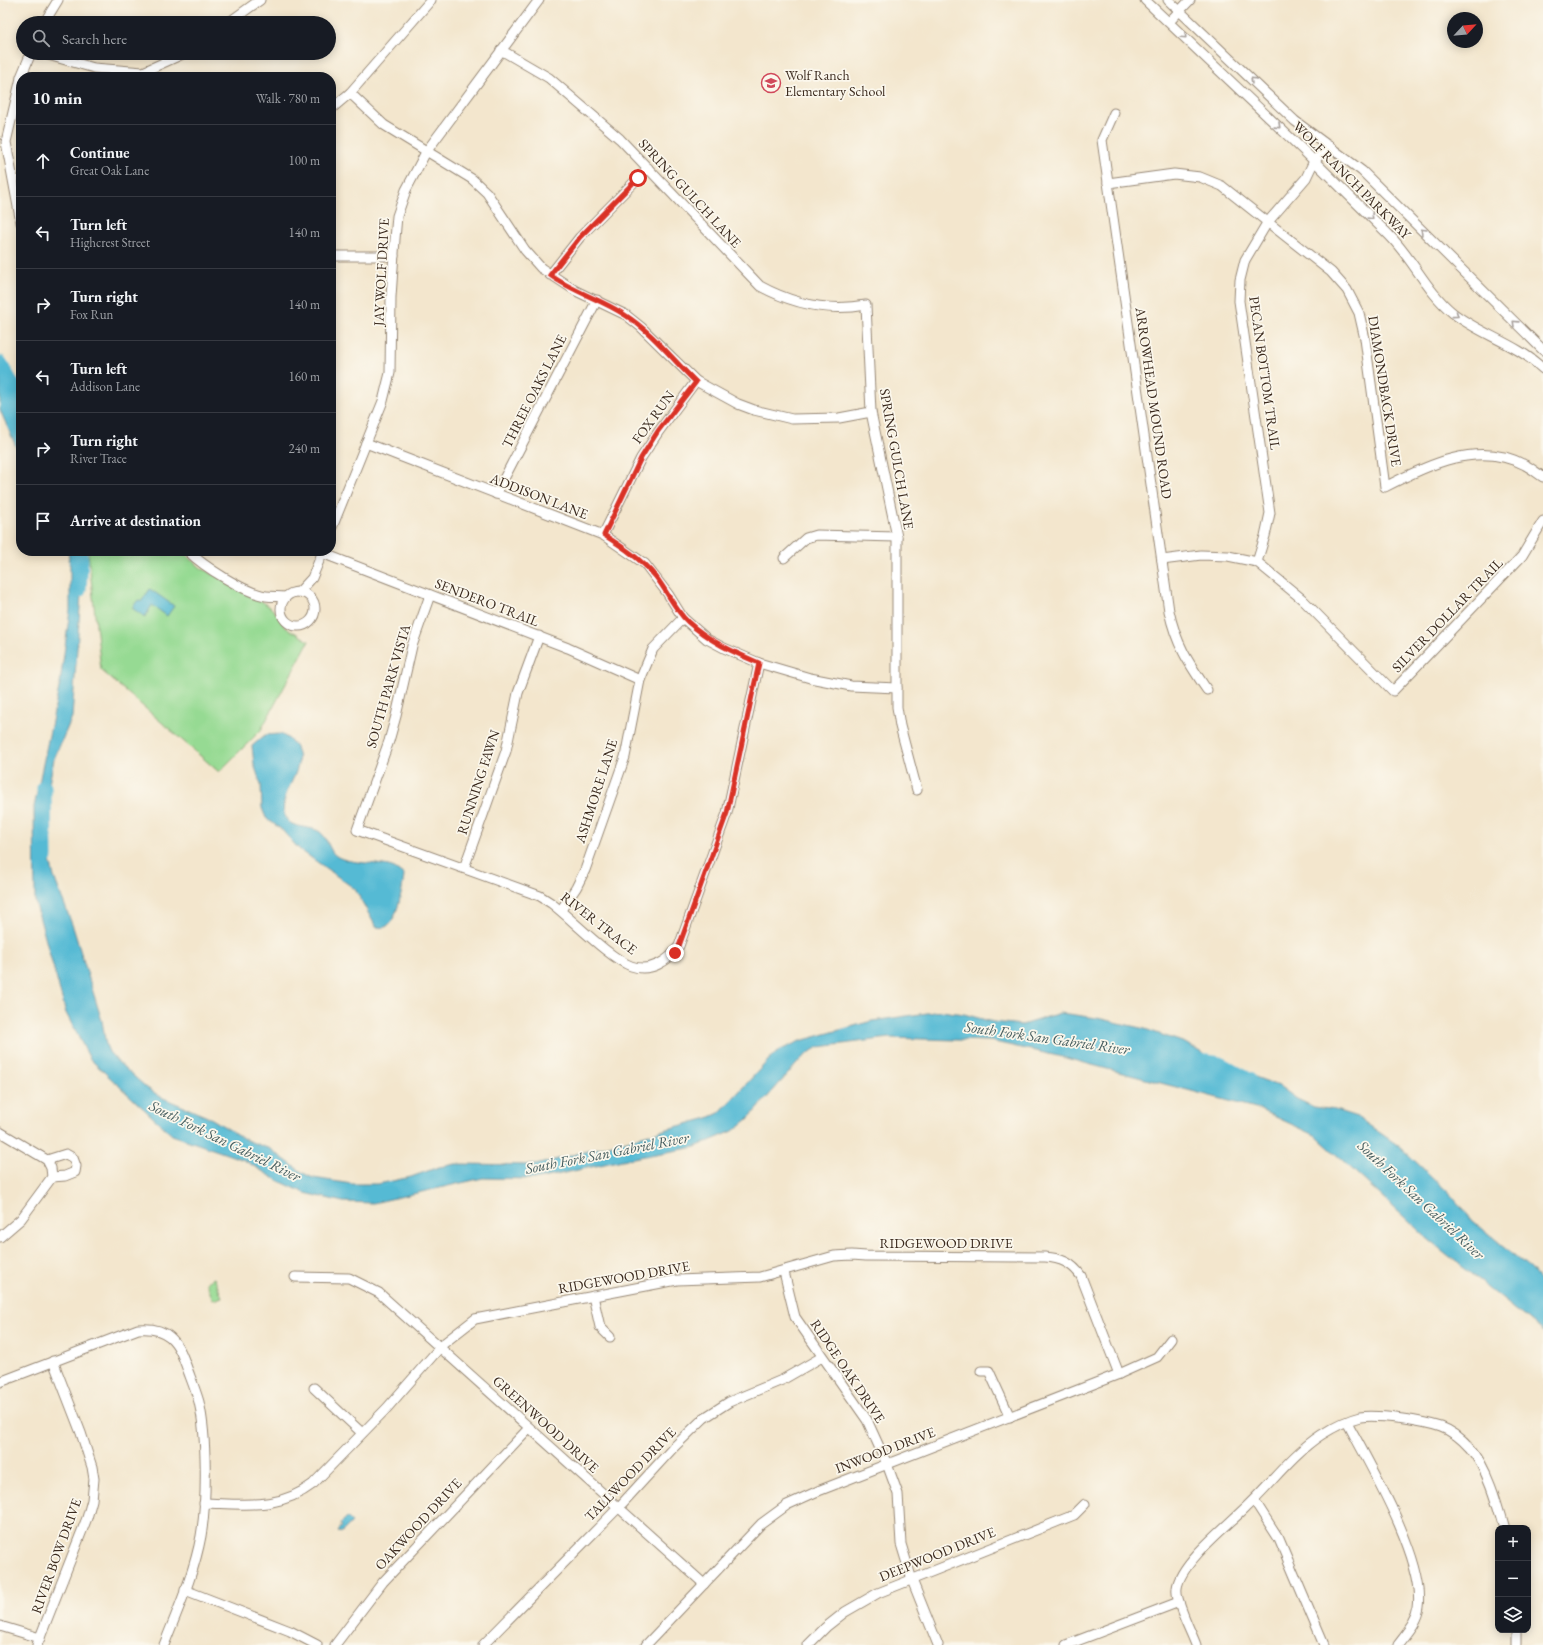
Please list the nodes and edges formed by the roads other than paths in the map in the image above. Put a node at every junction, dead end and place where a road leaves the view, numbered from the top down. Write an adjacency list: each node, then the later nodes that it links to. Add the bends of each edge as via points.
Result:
1 (58, 0): 9 (street)
2 (260, 0): 10 (street)
3 (431, 0): 19 (street)
4 (539, 0): 12 (street, JAY WOLF DRIVE)
5 (1145, 0): 11 (street, WOLF RANCH PARKWAY)
6 (1168, 0): 8 (street, WOLF RANCH PARKWAY)
7 (1190, 0): 8 (street)
8 (1180, 10): 11 (street); 23 (street, WOLF RANCH PARKWAY, one-way to 8, via 1295,121)
9 (48, 16)
10 (238, 16)
11 (1169, 22): 25 (street, WOLF RANCH PARKWAY, one-way to 25)
12 (501, 50): 24 (street, JAY WOLF DRIVE); 26 (street, SPRING GULCH LANE, via 548,78 620,139)
13 (28, 60): 16 (street)
14 (66, 60): 18 (street, via 94,68)
15 (170, 60): 17 (street)
16 (23, 72)
17 (143, 72)
18 (143, 72)
19 (350, 93): 21 (street); 24 (street, via 384,125)
20 (16, 99): 28 (street, via 6,142)
21 (336, 105)
22 (1114, 113): 27 (street, ARROWHEAD MOUND ROAD, via 1102,140)
23 (1329, 146): 25 (street, PECAN BOTTOM TRAIL); 34 (street, WOLF RANCH PARKWAY, one-way to 23, via 1362,171)
24 (426, 152): 31 (street, JAY WOLF DRIVE, via 406,190 397,216); 32 (street, via 472,179 482,188 525,250)
25 (1314, 161): 29 (street, PECAN BOTTOM TRAIL, via 1306,178); 35 (street, WOLF RANCH PARKWAY, one-way to 35, via 1394,241 1447,308 1462,319 1522,351)
26 (648, 168): 32 (street, via 580,237); 37 (street, SPRING GULCH LANE, via 760,286 779,297 804,305 850,308 866,305)
27 (1108, 183): 29 (street, DIAMONDBACK DRIVE, via 1174,174 1200,178 1222,186); 49 (street, ARROWHEAD MOUND ROAD)
28 (16, 196)
29 (1267, 223): 39 (street, DIAMONDBACK DRIVE, via 1331,272 1346,290 1359,313 1365,339 1385,487 1417,470 1462,455 1498,456 1524,464); 50 (street, PECAN BOTTOM TRAIL, via 1245,260 1240,280 1239,301 1270,513)
30 (336, 256): 31 (street)
31 (394, 256): 38 (street, JAY WOLF DRIVE, via 390,373 383,400)
32 (550, 275): 33 (street)
33 (597, 300): 36 (street, via 626,315 642,327); 40 (street, THREE OAKS LANE)
34 (1543, 350)
35 (1543, 369)
36 (696, 382): 37 (street, via 738,404 792,419 839,418); 43 (street, FOX RUN, via 658,431 641,458)
37 (871, 412): 44 (street, SPRING GULCH LANE)
38 (366, 443): 40 (street, ADDISON LANE); 41 (street, JAY WOLF DRIVE)
39 (1543, 477)
40 (496, 494): 43 (street, ADDISON LANE)
41 (336, 518)
42 (1543, 521): 50 (street, SILVER DOLLAR TRAIL, via 1522,556 1393,691 1302,598)
43 (604, 535): 58 (street, ADDISON LANE, via 645,564)
44 (897, 537): 48 (street, via 816,535 806,538); 62 (street, SPRING GULCH LANE)
45 (194, 556): 54 (street, via 214,572)
46 (320, 556): 51 (street)
47 (332, 556): 53 (street, SENDERO TRAIL)
48 (784, 558)
49 (1162, 560): 50 (street, SILVER DOLLAR TRAIL, via 1202,555 1228,556); 63 (street, ARROWHEAD MOUND ROAD, via 1174,633 1183,654)
50 (1257, 562)
51 (312, 578): 52 (street); 56 (street)
52 (299, 592): 55 (street); 56 (street)
53 (430, 595): 59 (street, SENDERO TRAIL); 65 (street, SOUTH PARK VISTA, via 412,646 389,741)
54 (266, 596): 55 (street); 57 (street)
55 (285, 597): 57 (street)
56 (311, 598): 57 (street, via 315,613 305,625 289,624)
57 (280, 611)
58 (683, 618): 60 (street, ADDISON LANE, via 707,639); 61 (street, ASHMORE LANE, via 653,650)
59 (539, 636): 61 (street, SENDERO TRAIL); 66 (street, RUNNING FAWN, via 518,693 506,751)
60 (759, 663): 62 (street, ADDISON LANE, via 810,678 851,686); 67 (street, RIVER TRACE, via 727,813 675,953 665,961 650,967 631,966 609,952)
61 (640, 680): 67 (street, ASHMORE LANE, via 625,757 585,870)
62 (897, 688): 64 (street, SPRING GULCH LANE, via 900,726)
63 (1207, 690)
64 (917, 790)
65 (357, 830): 66 (street, RIVER TRACE)
66 (464, 868): 67 (street, RIVER TRACE, via 540,896)
67 (561, 910)
68 (0, 1132): 69 (street)
69 (47, 1160): 70 (street); 70 (street, via 66,1154 73,1158 76,1166 75,1172)
70 (52, 1177): 71 (street, via 21,1219)
71 (0, 1237)
72 (784, 1272): 74 (street, RIDGEWOOD DRIVE, via 760,1277 677,1280); 78 (street, RIDGE OAK DRIVE, via 795,1317); 81 (street, RIDGEWOOD DRIVE, via 812,1261 852,1255 1046,1256 1062,1259 1076,1268 1082,1276)
73 (294, 1277): 77 (street, GREENWOOD DRIVE, via 349,1278 362,1284 379,1293)
74 (593, 1296): 75 (street, via 600,1327); 77 (street, RIDGEWOOD DRIVE, via 475,1319)
75 (610, 1337)
76 (1171, 1339): 81 (street, INWOOD DRIVE, via 1157,1356)
77 (440, 1348): 86 (street, GREENWOOD DRIVE); 87 (street, RIDGEWOOD DRIVE)
78 (822, 1357): 88 (street, RIDGE OAK DRIVE, via 867,1420); 92 (street, TALLWOOD DRIVE, via 782,1380 715,1409 677,1443)
79 (53, 1362): 82 (street); 90 (street, via 138,1329 152,1328 176,1342 199,1401 205,1448); 100 (street, RIVER BOW DRIVE, via 81,1433 94,1479 92,1500 86,1518)
80 (981, 1372): 84 (street, via 989,1371)
81 (1119, 1374): 84 (street, INWOOD DRIVE)
82 (0, 1382)
83 (314, 1388): 87 (street)
84 (1010, 1417): 88 (street, INWOOD DRIVE)
85 (1348, 1422): 89 (street, via 1308,1444); 93 (street, via 1372,1417 1426,1424 1441,1427 1462,1439 1479,1459); 111 (street, via 1388,1498 1410,1554 1418,1585 1419,1610)
86 (529, 1428): 92 (street, GREENWOOD DRIVE); 103 (street, OAKWOOD DRIVE, via 383,1582)
87 (362, 1433): 90 (street, RIDGEWOOD DRIVE, via 301,1494 266,1504)
88 (888, 1464): 94 (street, RIDGE OAK DRIVE, via 898,1494 901,1544); 95 (street, INWOOD DRIVE, via 818,1491 776,1512 761,1524)
89 (1254, 1500): 97 (street, via 1197,1554 1177,1589); 110 (street, via 1286,1553)
90 (204, 1503): 96 (street, via 201,1535)
91 (1085, 1504): 94 (street, DEEPWOOD DRIVE, via 1074,1515)
92 (618, 1508): 95 (street, GREENWOOD DRIVE); 104 (street, TALLWOOD DRIVE)
93 (1503, 1525)
94 (912, 1580): 106 (street, DEEPWOOD DRIVE, via 861,1602 826,1627); 107 (street, RIDGE OAK DRIVE)
95 (704, 1584): 105 (street, INWOOD DRIVE)
96 (185, 1590): 101 (street); 102 (street, via 290,1630)
97 (1179, 1602): 108 (street); 109 (street)
98 (0, 1626): 100 (street)
99 (1516, 1633): 112 (street)
100 (39, 1641)
101 (164, 1645)
102 (316, 1645)
103 (335, 1645)
104 (483, 1645)
105 (646, 1645)
106 (808, 1645)
107 (938, 1645)
108 (1067, 1645)
109 (1196, 1645)
110 (1324, 1645)
111 (1398, 1645)
112 (1516, 1645)

